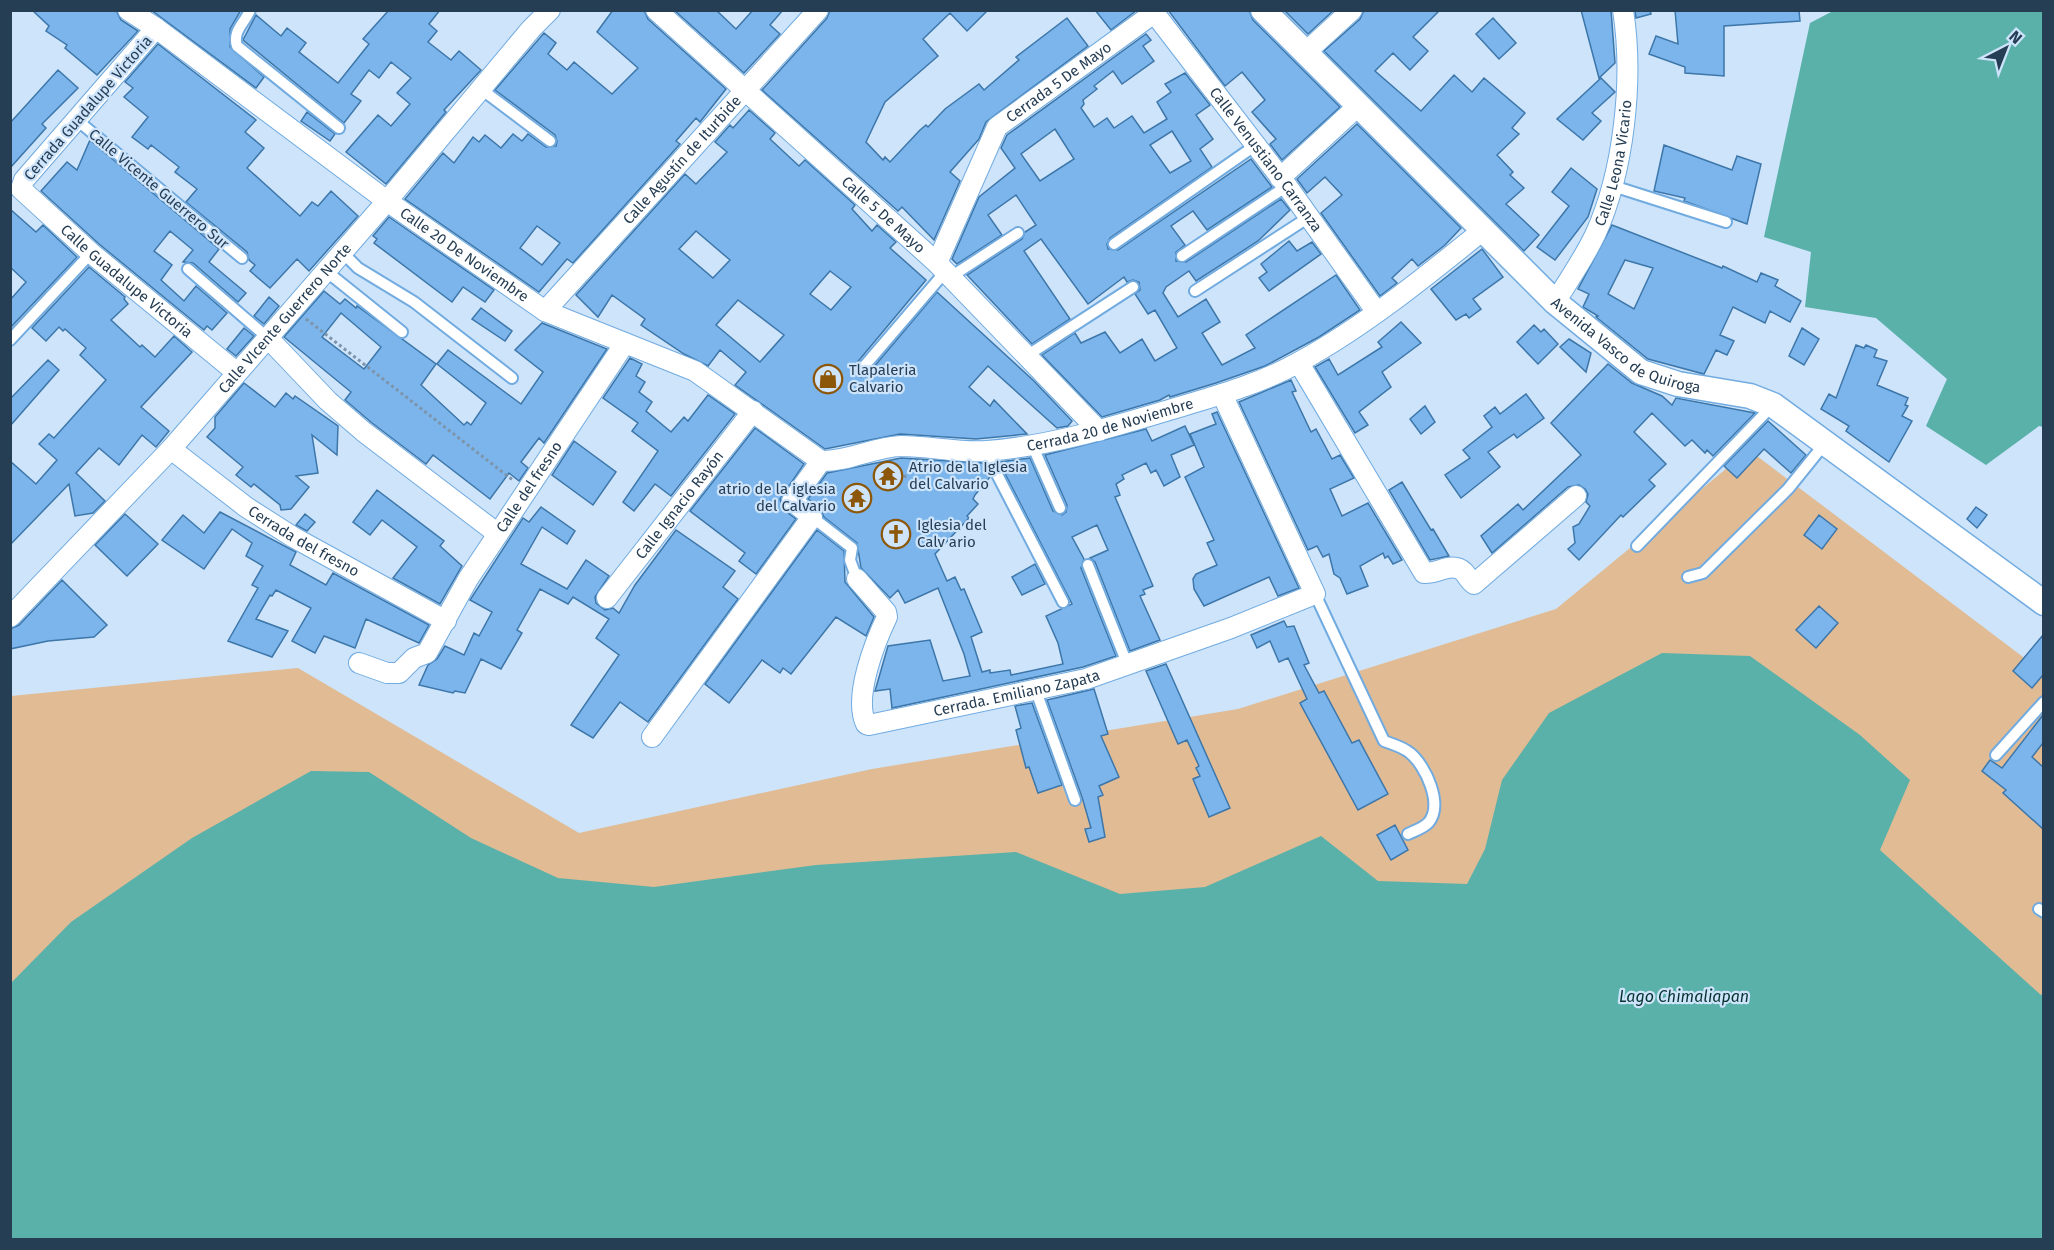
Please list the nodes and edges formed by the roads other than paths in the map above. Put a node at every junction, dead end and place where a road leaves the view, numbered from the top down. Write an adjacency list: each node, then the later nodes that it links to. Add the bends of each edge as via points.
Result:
1 (128, 10): 10 (street, Calle 20 De Noviembre)
2 (250, 10): 16 (lane, via 238,30 237,46)
3 (550, 10): 12 (street, Calle VIcente Guerrero Norte)
4 (656, 10): 13 (street, Calle 5 De Mayo)
5 (818, 10): 13 (street, Calle Agustín de Iturbide)
6 (1263, 10): 11 (street, Avenida Vasco de Quiroga)
7 (1352, 10): 11 (street)
8 (1623, 10): 20 (street, Calle Leona Vicario, via 1628,46 1625,109)
9 (1153, 12): 18 (street, Calle Venustiano Carranza); 34 (street, Cerrada 5 De Mayo, via 997,127)
10 (156, 28): 15 (street, Cerrada Guadalupe Victoria); 22 (street, Calle 20 De Noviembre)
11 (1305, 52): 14 (street, Avenida Vasco de Quiroga)
12 (481, 89): 17 (lane); 22 (street, Calle VIcente Guerrero Norte)
13 (746, 89): 34 (street, Calle 5 De Mayo); 38 (street, Calle Agustín de Iturbide)
14 (1358, 106): 19 (street); 25 (street, Avenida Vasco de Quiroga)
15 (77, 120): 21 (street, Cerrada Guadalupe Victoria, via 24,180); 31 (lane, Calle Vicente Guerrero Sur)
16 (339, 128)
17 (550, 141)
18 (1256, 146): 19 (street, Calle Venustiano Carranza); 27 (lane)
19 (1283, 182): 23 (street, Calle Venustiano Carranza); 30 (lane)
20 (1613, 186): 24 (lane); 37 (street, Calle Leona Vicario, via 1595,236)
21 (19, 192): 29 (street, Calle Guadalupe Victoria)
22 (387, 201): 28 (street, Calle VIcente Guerrero Norte); 38 (street, Calle 20 De Noviembre)
23 (1309, 218): 36 (lane); 39 (street, Calle Venustiano Carranza)
24 (1726, 222)
25 (1482, 231): 37 (street, Avenida Vasco de Quiroga); 39 (street, Cerrada 20 de Noviembre)
26 (1018, 233): 34 (lane)
27 (1114, 244)
28 (342, 252): 33 (street, Calle VIcente Guerrero Norte); 48 (lane, via 358,268 414,302)
29 (91, 253): 42 (lane); 47 (street, Calle Guadalupe Victoria)
30 (1182, 256)
31 (242, 258)
32 (188, 269): 41 (lane)
33 (326, 271): 40 (lane); 41 (street, Calle VIcente Guerrero Norte)
34 (944, 271): 44 (street, Calle 5 De Mayo); 46 (lane)
35 (1133, 287): 44 (lane)
36 (1196, 291)
37 (1555, 302): 50 (street, Avenida Vasco de Quiroga, via 1641,372 1678,384 1750,396)
38 (545, 311): 43 (street, Calle 20 De Noviembre)
39 (1376, 311): 45 (street, Cerrada 20 de Noviembre)
40 (402, 332)
41 (268, 338): 47 (street, Calle VIcente Guerrero Norte); 61 (street, via 328,401 364,432)
42 (10, 340)
43 (625, 344): 51 (street, Calle 20 De Noviembre, via 695,371); 61 (street, Calle del fresno)
44 (1028, 355): 52 (street, Calle 5 De Mayo)
45 (1299, 363): 49 (street, Cerrada 20 de Noviembre); 58 (street, via 1424,573 1457,568 1474,584)
46 (861, 370)
47 (236, 372): 55 (street, Calle VIcente Guerrero Norte)
48 (512, 378)
49 (1222, 394): 52 (street, Cerrada 20 de Noviembre); 66 (street)
50 (1773, 405): 53 (street, Avenida Vasco de Quiroga); 62 (lane)
51 (753, 411): 57 (street, Calle 20 De Noviembre); 67 (street, Calle Ignacio Rayón)
52 (1099, 431): 54 (street, Cerrada 20 de Noviembre)
53 (1826, 442): 64 (lane, via 1788,489 1703,573); 69 (street, Avenida Vasco de Quiroga)
54 (1034, 447): 56 (street, Cerrada 20 de Noviembre); 59 (lane)
55 (171, 449): 70 (street, Calle VIcente Guerrero Norte); 71 (street, Cerrada del fresno, via 246,507)
56 (985, 452): 57 (street, Cerrada 20 de Noviembre, via 900,446 874,449 833,462); 68 (lane)
57 (821, 461): 60 (street, via 792,501)
58 (1576, 496)
59 (1060, 508)
60 (812, 518): 65 (lane, via 852,548 850,560); 76 (street)
61 (498, 534): 71 (street, Calle del fresno)
62 (1637, 546)
63 (1088, 565): 73 (lane)
64 (1688, 577)
65 (857, 579): 74 (street, Cerrada. Emiliano Zapata, via 887,617 868,665 862,708 866,724)
66 (1315, 594): 73 (street, Cerrada. Emiliano Zapata); 79 (lane, via 1384,741 1410,752 1432,790 1433,814 1428,824)
67 (607, 598)
68 (1063, 602)
69 (2043, 603)
70 (12, 612)
71 (442, 628): 72 (street, Calle del fresno, via 427,653 414,658 399,673)
72 (359, 663)
73 (1128, 666): 74 (street, Cerrada. Emiliano Zapata)
74 (1036, 691): 78 (lane)
75 (2043, 702): 77 (lane)
76 (652, 737)
77 (1996, 754)
78 (1075, 800)
79 (1408, 834)

